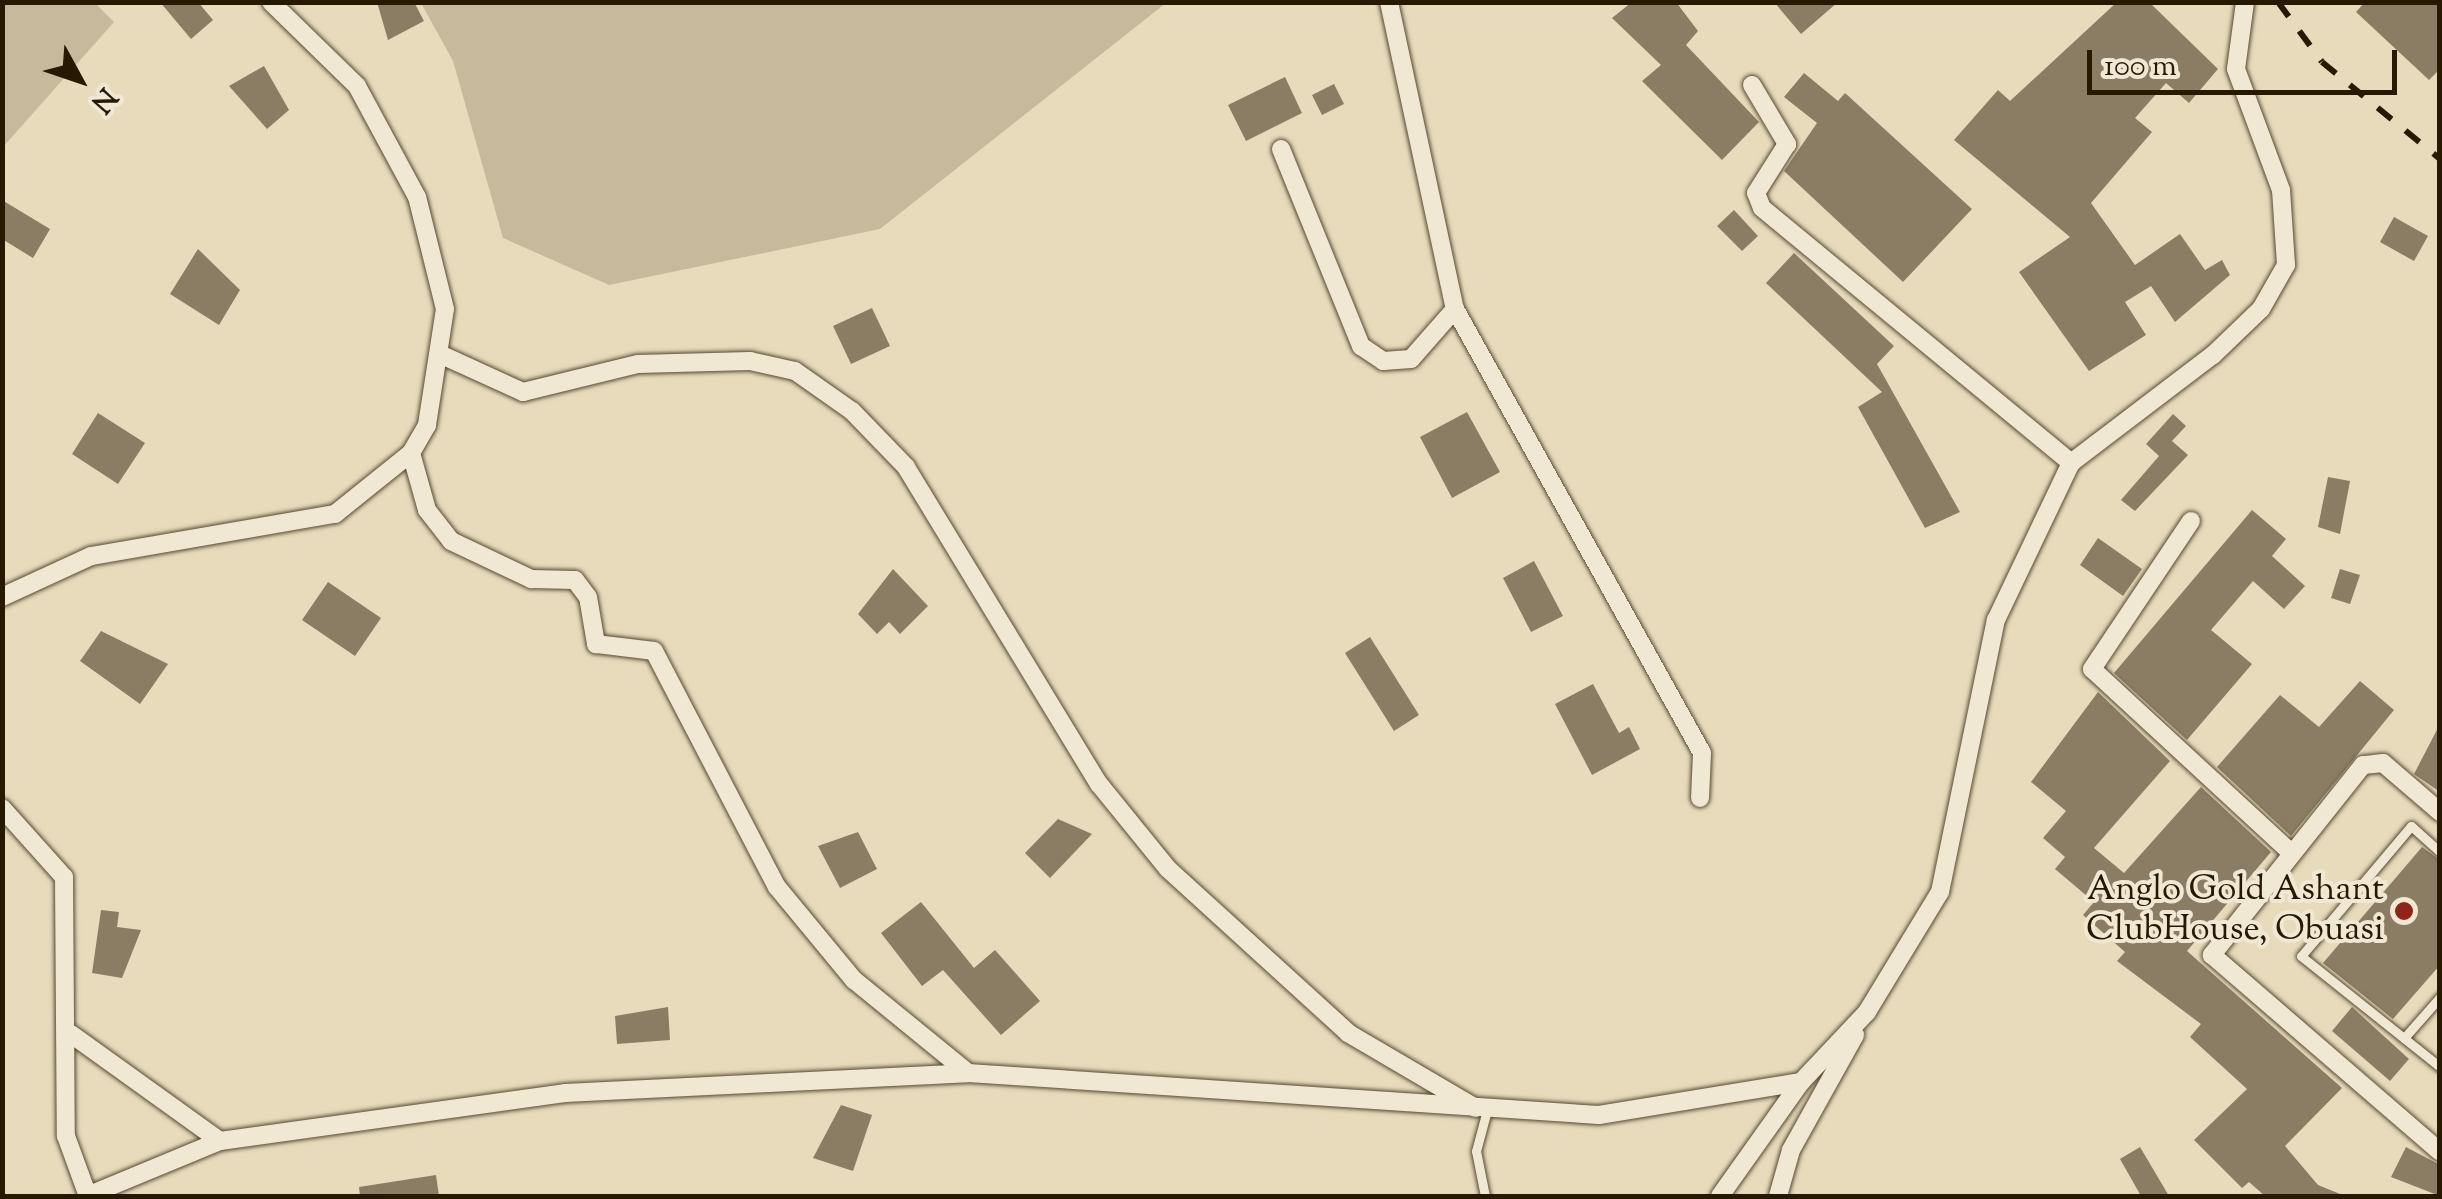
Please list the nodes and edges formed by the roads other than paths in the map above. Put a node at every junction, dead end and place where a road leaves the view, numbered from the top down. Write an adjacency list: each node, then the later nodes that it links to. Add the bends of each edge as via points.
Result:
1 (271, 2): 7 (street, via 357,86 417,197 445,309)
2 (1389, 2): 6 (street)
3 (2240, 5): 9 (street, via 2236,69 2281,190 2286,265 2261,309 2213,355)
4 (1752, 85): 9 (street, via 1787,144 1756,193 1762,208)
5 (1282, 149): 6 (street, via 1361,346 1383,361 1411,359)
6 (1455, 309): 12 (street, via 1702,752)
7 (444, 356): 8 (street); 24 (street, via 523,392 638,364 750,361 795,371 852,412 906,467 1099,784 1168,868 1348,1033)
8 (411, 453): 11 (street, via 335,514 91,556); 22 (street, via 428,510 451,541 531,579 576,580 596,644 654,651 777,887 854,980)
9 (2071, 464): 18 (street, via 1996,620 1940,892)
10 (2190, 521): 15 (street, via 2092,669)
11 (2, 596)
12 (1700, 798)
13 (2, 808): 19 (street, via 64,876)
14 (2440, 812): 15 (street, via 2372,760)
15 (2289, 851): 26 (street, via 2212,955)
16 (2440, 852): 20 (lane, via 2411,826 2301,956)
17 (2440, 997): 20 (lane)
18 (1867, 1012): 23 (street); 30 (street, via 1791,1150)
19 (71, 1034): 25 (street); 27 (street, via 66,1136)
20 (2404, 1038): 21 (lane)
21 (2440, 1068)
22 (968, 1073): 24 (street); 25 (street, via 565,1093)
23 (1801, 1082): 24 (street, via 1598,1115); 29 (street)
24 (1486, 1113): 28 (lane, via 1476,1151)
25 (220, 1141): 27 (street)
26 (2440, 1152)
27 (88, 1196)
28 (1485, 1196)
29 (1720, 1196)
30 (1778, 1196)

